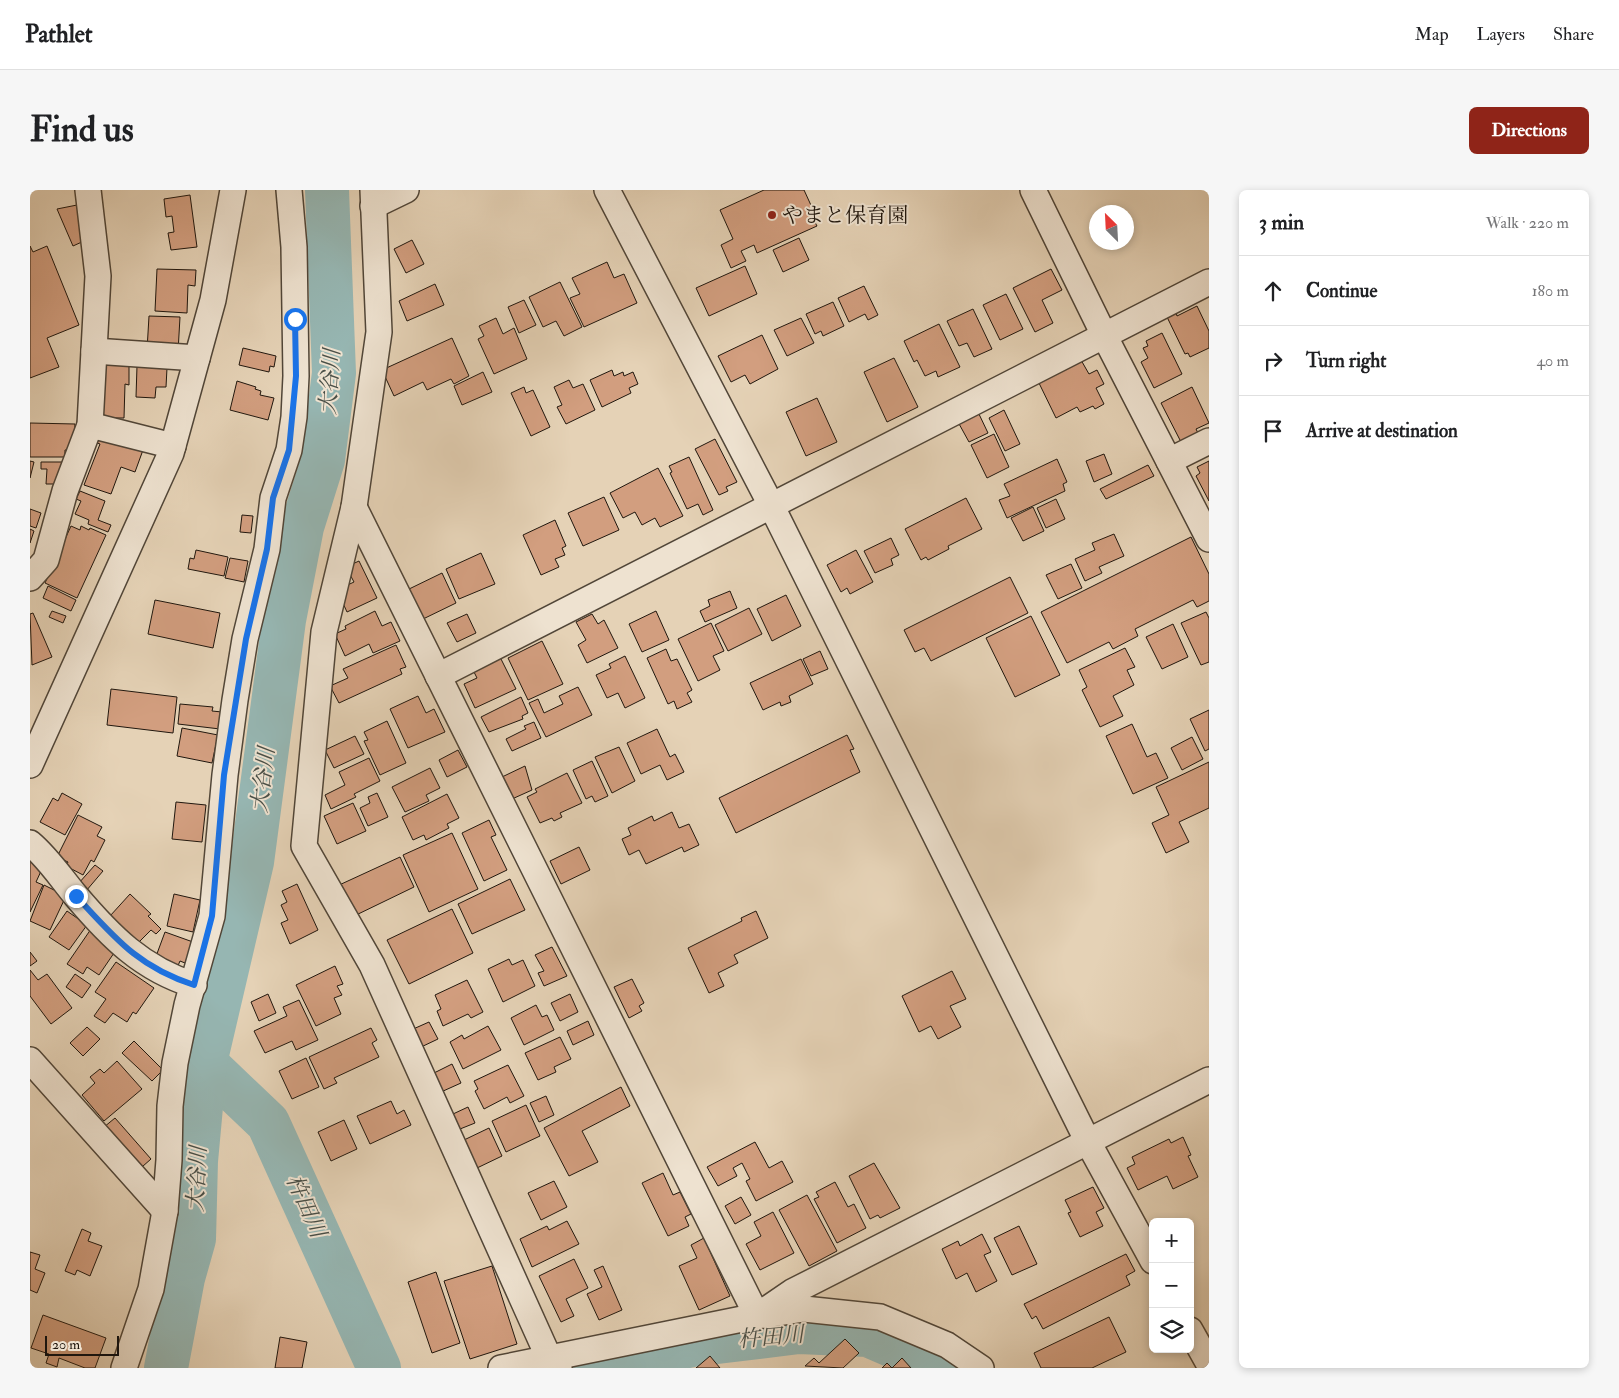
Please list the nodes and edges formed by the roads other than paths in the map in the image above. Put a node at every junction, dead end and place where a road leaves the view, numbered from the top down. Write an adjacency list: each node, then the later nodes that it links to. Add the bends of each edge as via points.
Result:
1 (88, 190): 10 (street, via 98,276)
2 (233, 190): 11 (street, via 213,300)
3 (289, 190): 23 (street, via 294,265 294,417 289,450 273,498 267,549 241,665 224,775 212,916)
4 (406, 190): 7 (street)
5 (607, 190): 16 (street)
6 (1033, 190): 9 (street)
7 (373, 198): 17 (street, via 379,332)
8 (1209, 282): 9 (street)
9 (1104, 335): 15 (street); 16 (street)
10 (94, 352): 11 (street); 12 (street)
11 (197, 358): 14 (street)
12 (90, 425): 14 (street); 19 (street, via 65,491 46,560)
13 (1209, 441): 15 (street)
14 (173, 446): 21 (street)
15 (1169, 461): 18 (street)
16 (771, 505): 20 (street); 26 (street)
17 (354, 507): 20 (street); 31 (street, via 324,632 304,846 372,965)
18 (1209, 539)
19 (30, 578)
20 (438, 676): 29 (street)
21 (30, 766)
22 (30, 844): 23 (street, via 110,933 140,961 170,978)
23 (194, 985): 27 (street, via 174,1072)
24 (30, 1060): 27 (street)
25 (1209, 1080): 26 (street)
26 (1088, 1142): 28 (street); 29 (street, via 792,1292)
27 (165, 1211): 33 (street, via 151,1289)
28 (1149, 1254)
29 (757, 1316): 31 (street); 35 (street, via 804,1310 880,1317 947,1345)
30 (1194, 1337): 32 (street)
31 (554, 1363): 34 (street)
32 (1209, 1364)
33 (124, 1368)
34 (500, 1368)
35 (981, 1368)

